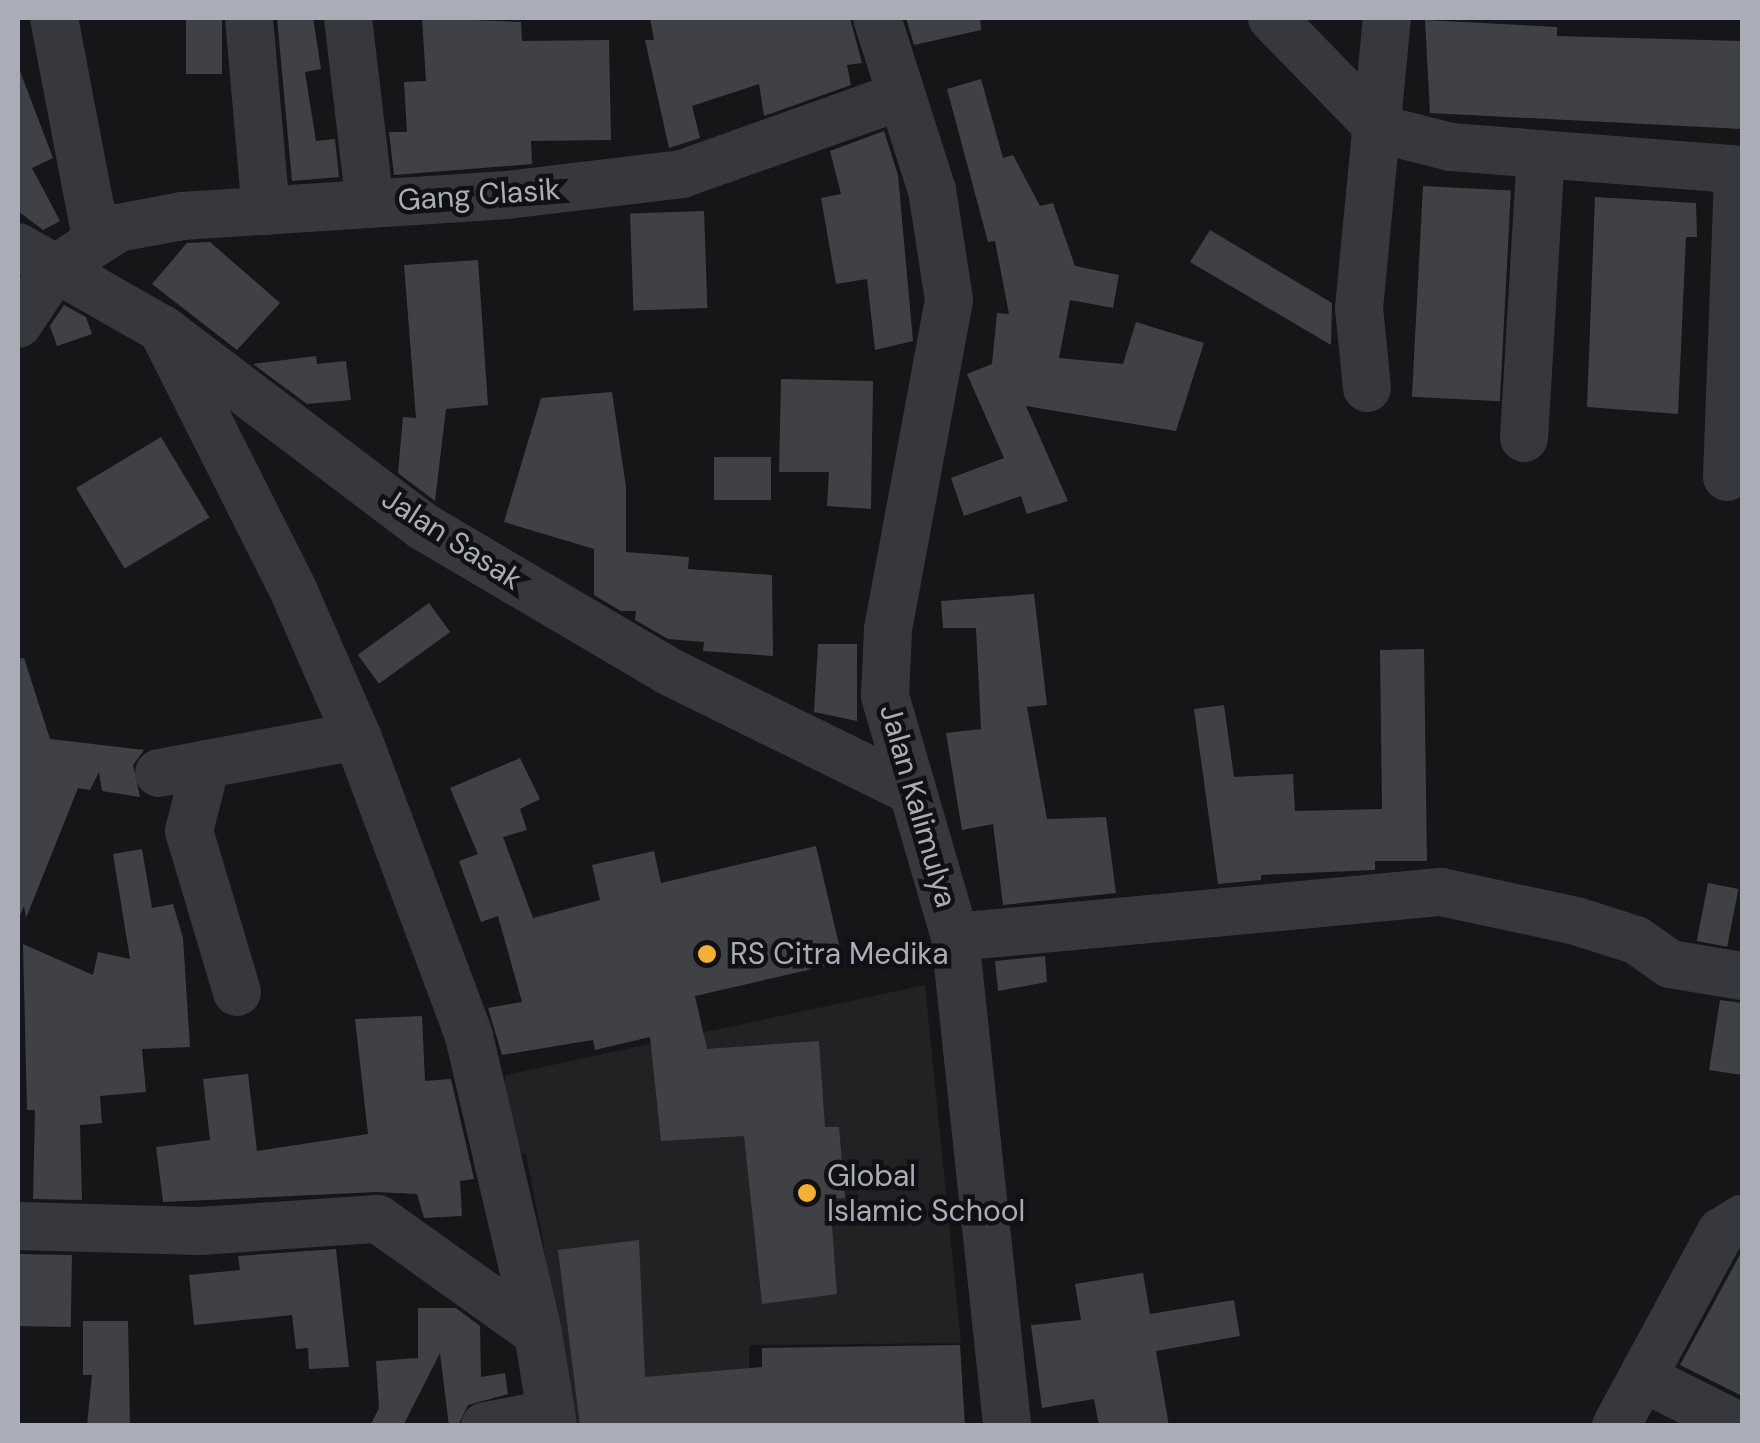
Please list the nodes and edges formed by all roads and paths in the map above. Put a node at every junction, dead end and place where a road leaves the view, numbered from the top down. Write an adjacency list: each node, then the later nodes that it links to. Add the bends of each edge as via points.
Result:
1 (54, 18): 13 (street)
2 (249, 18): 12 (street)
3 (348, 18): 11 (street)
4 (877, 18): 7 (street, Jalan Kalimulya)
5 (1272, 18): 8 (street)
6 (1387, 18): 8 (street)
7 (902, 96): 11 (street, Gang Clasik, via 682,174); 23 (street, Jalan Kalimulya, via 932,190 949,300 888,630 886,696)
8 (1380, 129): 9 (street, via 1451,147); 17 (street, via 1360,308)
9 (1541, 156): 10 (street); 18 (street)
10 (1740, 170): 19 (street)
11 (370, 204): 12 (street, Gang Clasik)
12 (266, 211): 13 (street, Gang Clasik, via 182,216)
13 (96, 238): 14 (street, Gang Clasik)
14 (36, 258): 15 (street); 16 (street, Jalan Sasak)
15 (18, 324)
16 (162, 329): 20 (street, via 294,592); 23 (street, Jalan Sasak, via 424,527 668,671)
17 (1367, 388)
18 (1524, 438)
19 (1727, 478)
20 (357, 736): 21 (street); 29 (street, via 469,1036)
21 (206, 764): 22 (street); 26 (street, via 189,831)
22 (159, 774)
23 (910, 790): 24 (street, Jalan Kalimulya)
24 (954, 937): 25 (street, via 1441,892 1576,921 1636,940 1670,964); 33 (street, Jalan Kalimulya)
25 (1742, 976)
26 (237, 992)
27 (1742, 1219): 30 (street, via 1721,1232)
28 (18, 1226): 29 (street, via 200,1231 378,1218)
29 (538, 1334): 31 (street)
30 (1643, 1378): 34 (street); 35 (street)
31 (552, 1420): 32 (street)
32 (484, 1426)
33 (1006, 1426)
34 (1616, 1426)
35 (1739, 1426)

